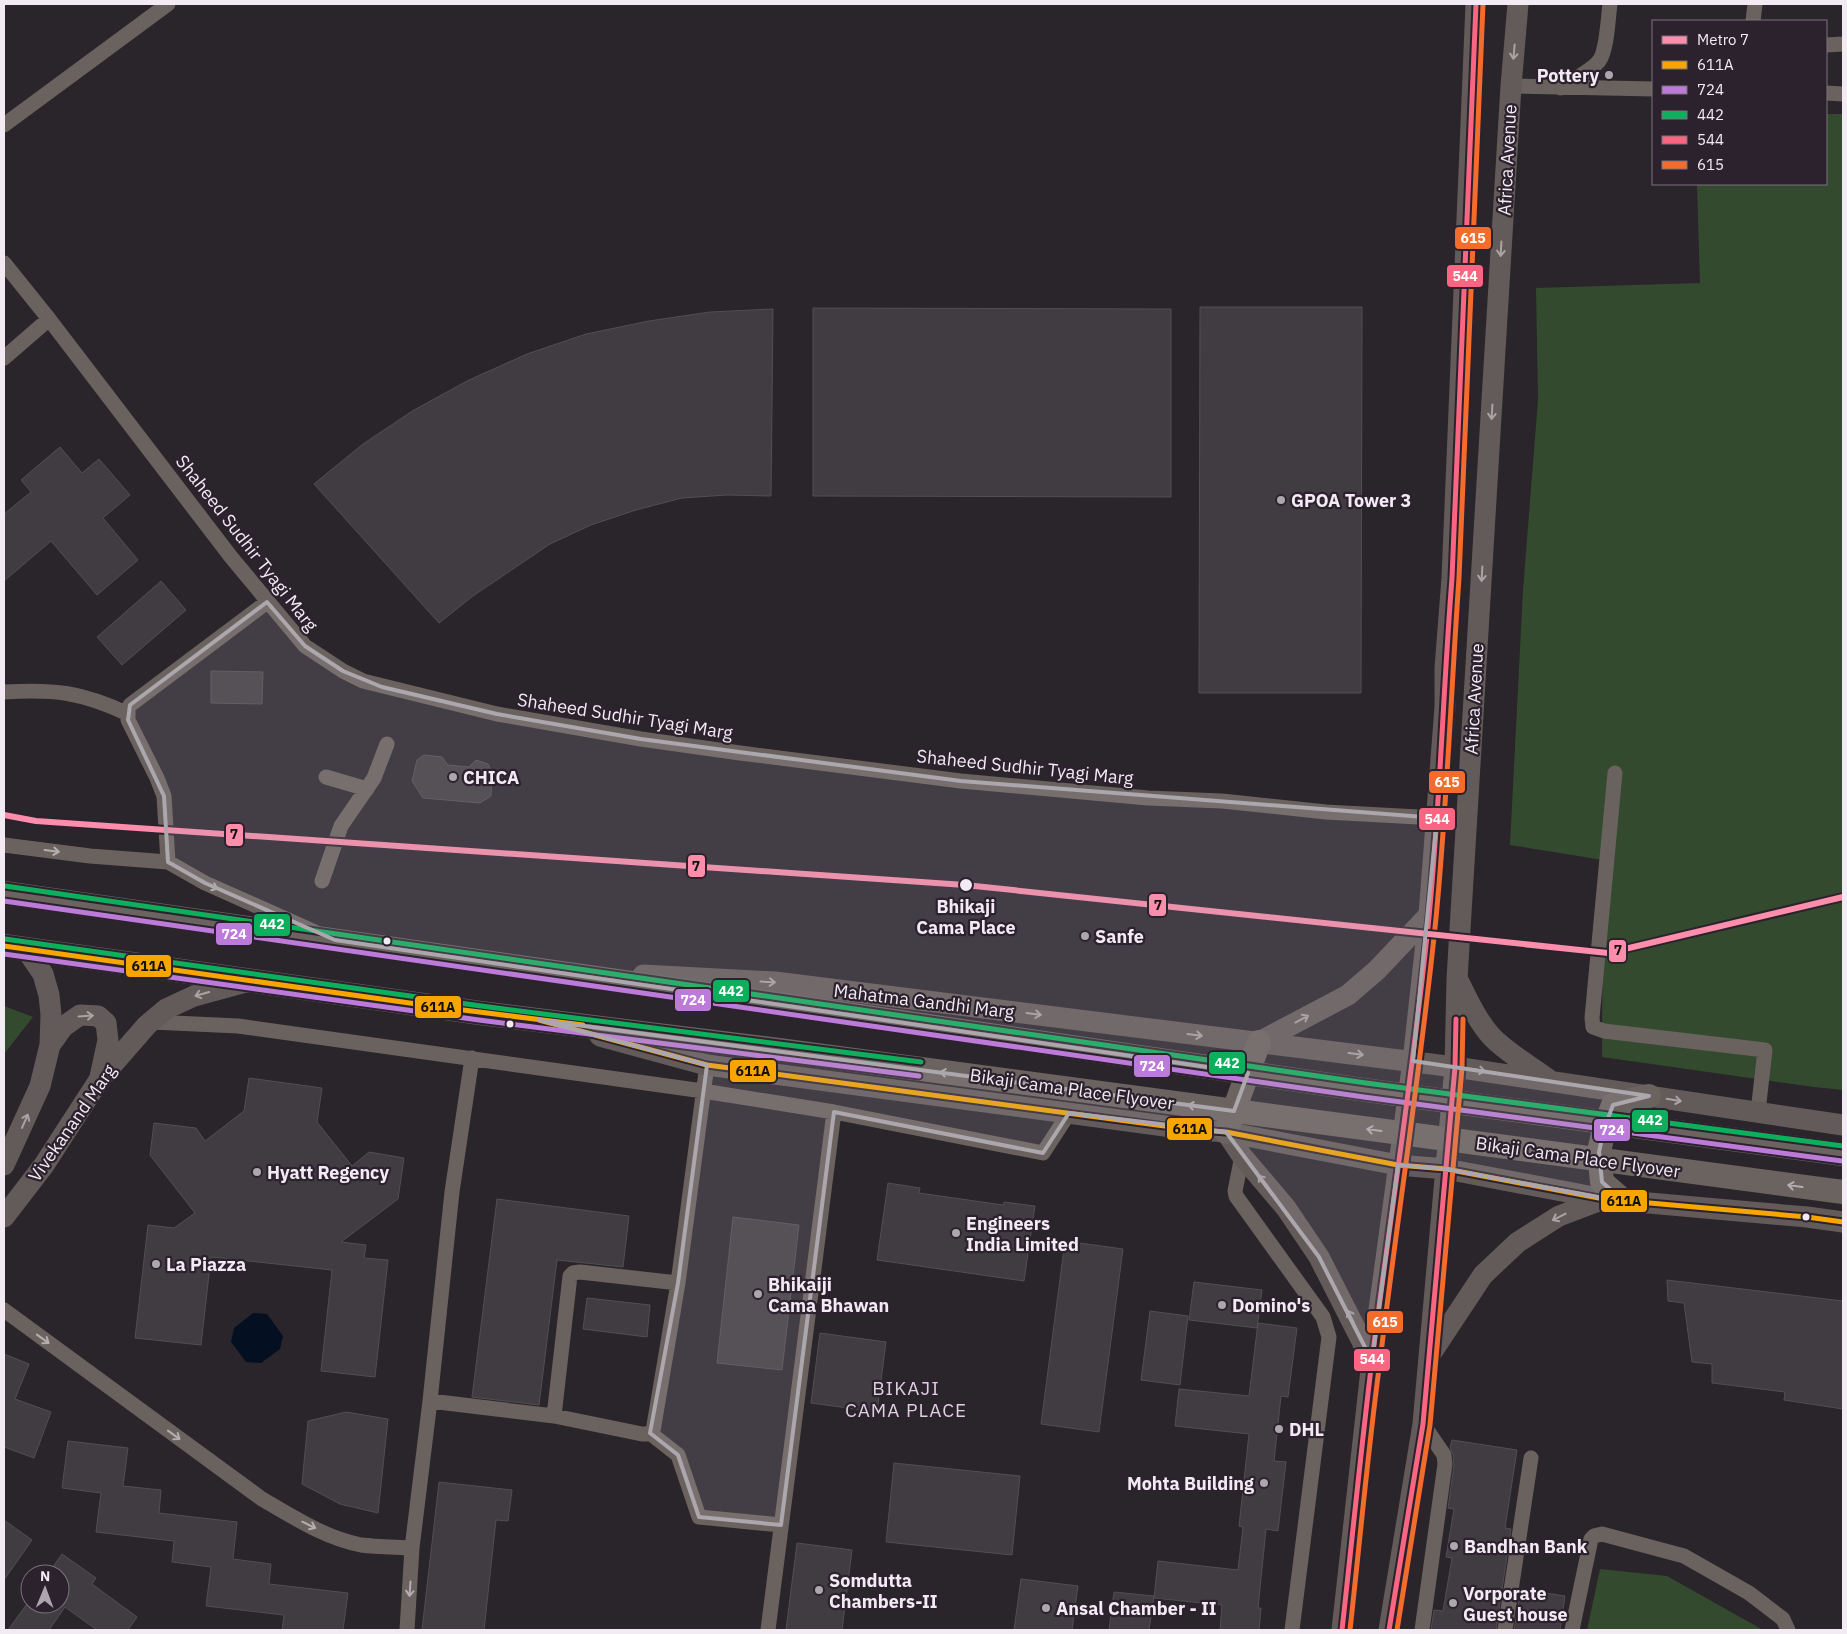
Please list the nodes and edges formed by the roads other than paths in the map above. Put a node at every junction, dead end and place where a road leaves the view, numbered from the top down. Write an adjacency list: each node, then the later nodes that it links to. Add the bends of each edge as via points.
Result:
1 (168, 4): 14 (street)
2 (1476, 4): 25 (main road, Africa Avenue, via 1452,578)
3 (1518, 4): 9 (main road, Africa Avenue, one-way to 9)
4 (1610, 4): 10 (street, via 1600,60)
5 (1755, 4): 6 (street)
6 (1753, 20)
7 (1843, 44): 8 (street)
8 (1827, 45)
9 (1511, 86): 10 (street); 34 (main road, Africa Avenue, one-way to 34)
10 (1560, 88): 11 (street)
11 (1652, 89)
12 (1827, 93): 13 (street)
13 (1843, 94)
14 (4, 125)
15 (4, 263): 16 (street, Shaheed Sudhir Tyagi Marg)
16 (50, 318): 17 (street); 18 (street, Shaheed Sudhir Tyagi Marg)
17 (4, 358)
18 (267, 602): 20 (street, via 130,705); 25 (street, Shaheed Sudhir Tyagi Marg, via 305,646 343,671 382,687 497,714 650,741 961,781 1326,812)
19 (4, 692): 20 (street, via 70,693 103,702)
20 (128, 714): 27 (street, via 164,796)
21 (387, 744): 24 (street)
22 (1615, 773): 49 (street, via 1593,1026 1604,1031 1765,1050)
23 (326, 777): 24 (street)
24 (367, 789): 28 (street, via 341,826)
25 (1438, 818): 30 (main road, Africa Avenue)
26 (4, 845): 27 (street, one-way to 27)
27 (168, 862): 31 (street, one-way to 31, via 204,883)
28 (322, 880)
29 (4, 893): 31 (main road, Mahatma Gandhi Marg)
30 (1429, 915): 38 (main road, one-way to 30, via 1348,994 1377,970); 41 (main road, Africa Avenue)
31 (335, 940): 33 (main road, Mahatma Gandhi Marg)
32 (15, 947): 35 (main road); 39 (main road, via 42,974 49,995)
33 (545, 970): 38 (main road, Mahatma Gandhi Marg, one-way to 38, via 775,982); 53 (main road, via 1365,1090)
34 (1457, 979): 43 (main road, Africa Avenue); 45 (main road, via 1478,1019 1492,1036)
35 (249, 981): 36 (main road); 37 (main road, Vivekanand Marg, one-way to 37, via 194,996 166,1010)
36 (539, 1020): 42 (main road); 58 (main road, Bikaji Cama Place Flyover, one-way to 36)
37 (152, 1022): 40 (street, via 238,1026); 44 (main road, Vivekanand Marg)
38 (1259, 1042): 41 (main road, Mahatma Gandhi Marg, one-way to 41); 52 (main road)
39 (50, 1045): 44 (main road, one-way to 44, via 63,1027 80,1015 98,1016 106,1023 108,1040); 55 (main road, one-way to 39, via 40,1086)
40 (472, 1058): 46 (street); 66 (street, via 452,1192)
41 (1413, 1061): 43 (main road, Mahatma Gandhi Marg); 56 (main road, Africa Avenue)
42 (707, 1065): 46 (street); 50 (main road)
43 (1456, 1067): 45 (main road, Mahatma Gandhi Marg, one-way to 45); 57 (main road, Africa Avenue)
44 (99, 1080): 60 (main road, Vivekanand Marg, via 44,1165)
45 (1551, 1081): 47 (main road, Mahatma Gandhi Marg)
46 (703, 1091): 48 (street); 62 (street)
47 (1649, 1096): 49 (main road, Mahatma Gandhi Marg, one-way to 49); 59 (main road, via 1612,1105 1599,1152 1602,1182)
48 (834, 1112): 50 (street, via 1043,1153); 71 (street)
49 (1758, 1112): 51 (main road, Mahatma Gandhi Marg)
50 (1069, 1113): 52 (main road)
51 (1843, 1124)
52 (1226, 1132): 54 (main road); 56 (main road)
53 (1843, 1154)
54 (1242, 1156): 65 (main road, one-way to 54, via 1319,1256 1286,1208); 75 (street, via 1236,1196 1323,1317 1329,1337)
55 (4, 1164)
56 (1398, 1165): 57 (main road); 65 (main road)
57 (1446, 1169): 59 (main road); 64 (main road, Africa Avenue)
58 (1843, 1192)
59 (1614, 1200): 61 (main road); 64 (main road, one-way to 64, via 1559,1216 1518,1242 1484,1275)
60 (4, 1217)
61 (1843, 1222)
62 (678, 1283): 67 (street, via 580,1272 570,1276); 69 (street, via 654,1428)
63 (4, 1310): 72 (street, one-way to 72, via 262,1499 328,1535 361,1544)
64 (1430, 1356): 68 (main road, Africa Avenue)
65 (1372, 1360): 76 (main road)
66 (430, 1401): 67 (street); 72 (street)
67 (554, 1416): 69 (street)
68 (1423, 1424): 77 (main road, Africa Avenue); 78 (street, via 1444,1455 1445,1464)
69 (650, 1433): 71 (street, via 678,1455 699,1517)
70 (1531, 1458): 79 (street)
71 (781, 1525): 74 (street)
72 (412, 1548): 73 (street, one-way to 73)
73 (407, 1630)
74 (768, 1630)
75 (1292, 1630)
76 (1342, 1630)
77 (1389, 1630)
78 (1422, 1630)
79 (1506, 1630)
80 (1572, 1630): 81 (street, via 1591,1540 1602,1534 1684,1556 1749,1592 1783,1619)
81 (1788, 1630)

